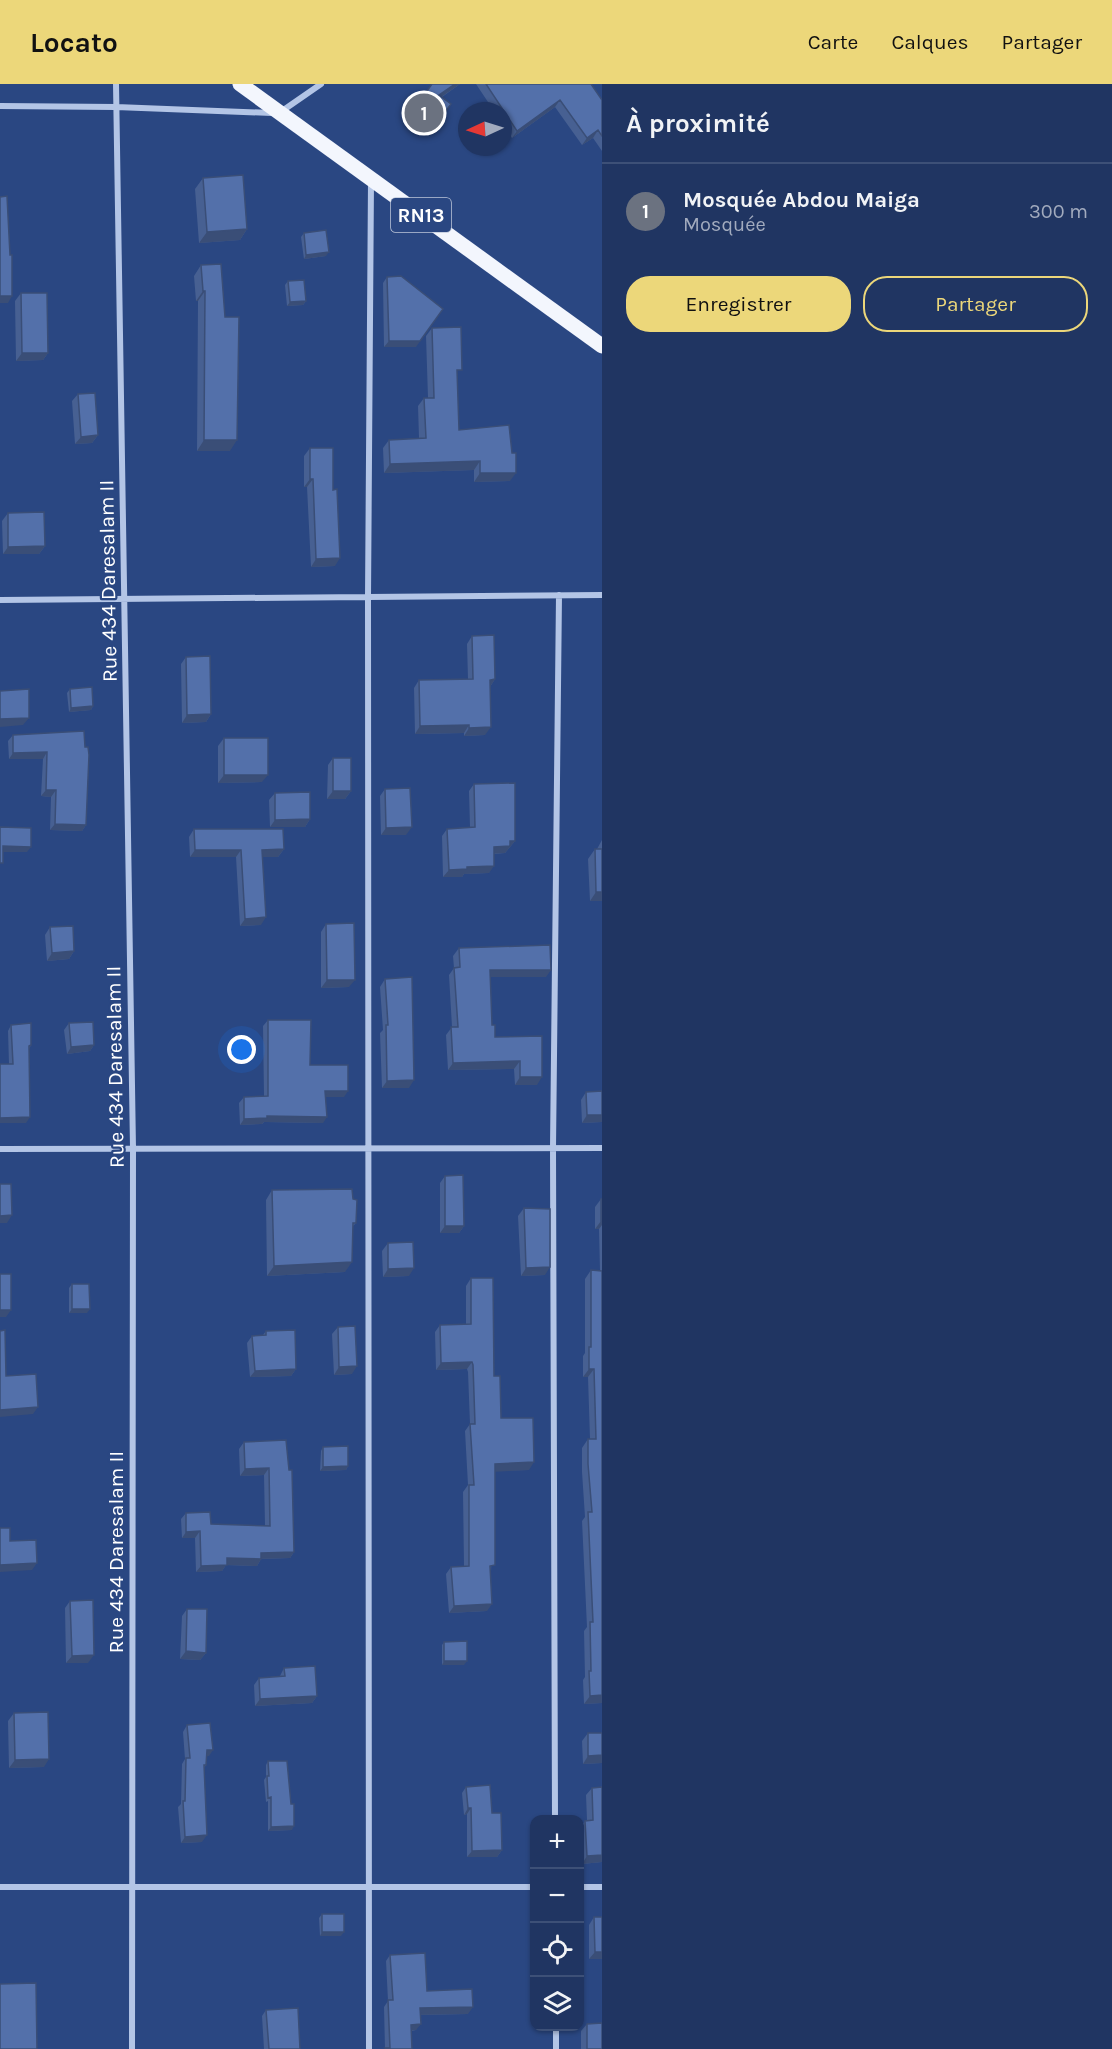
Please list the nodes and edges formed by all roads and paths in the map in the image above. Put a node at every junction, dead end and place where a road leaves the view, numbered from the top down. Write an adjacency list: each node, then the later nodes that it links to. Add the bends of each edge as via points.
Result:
1 (116, 84): 5 (street, Rue 434 Daresalam II)
2 (240, 84): 6 (main road, RN13)
3 (321, 84): 6 (street)
4 (0, 106): 5 (street)
5 (116, 107): 6 (street); 12 (street, Rue 434 Daresalam II)
6 (280, 113): 7 (main road, RN13)
7 (371, 178): 8 (main road, RN13); 11 (street)
8 (602, 346)
9 (559, 595): 10 (street); 11 (street); 16 (street)
10 (602, 595)
11 (368, 597): 12 (street); 15 (street)
12 (124, 599): 13 (street); 14 (street, Rue 434 Daresalam II)
13 (0, 600)
14 (133, 1148): 15 (street); 18 (street); 21 (street, Rue 434 Daresalam II)
15 (368, 1148): 16 (street); 22 (street)
16 (553, 1148): 17 (street); 19 (street)
17 (602, 1148)
18 (0, 1149)
19 (555, 1815)
20 (0, 1887): 21 (street)
21 (132, 1887): 22 (street); 27 (street, Rue 434 Daresalam II)
22 (369, 1887): 23 (street); 28 (street)
23 (530, 1887)
24 (584, 1887): 25 (street)
25 (602, 1887)
26 (556, 2031): 29 (street)
27 (132, 2049)
28 (369, 2049)
29 (556, 2049)

